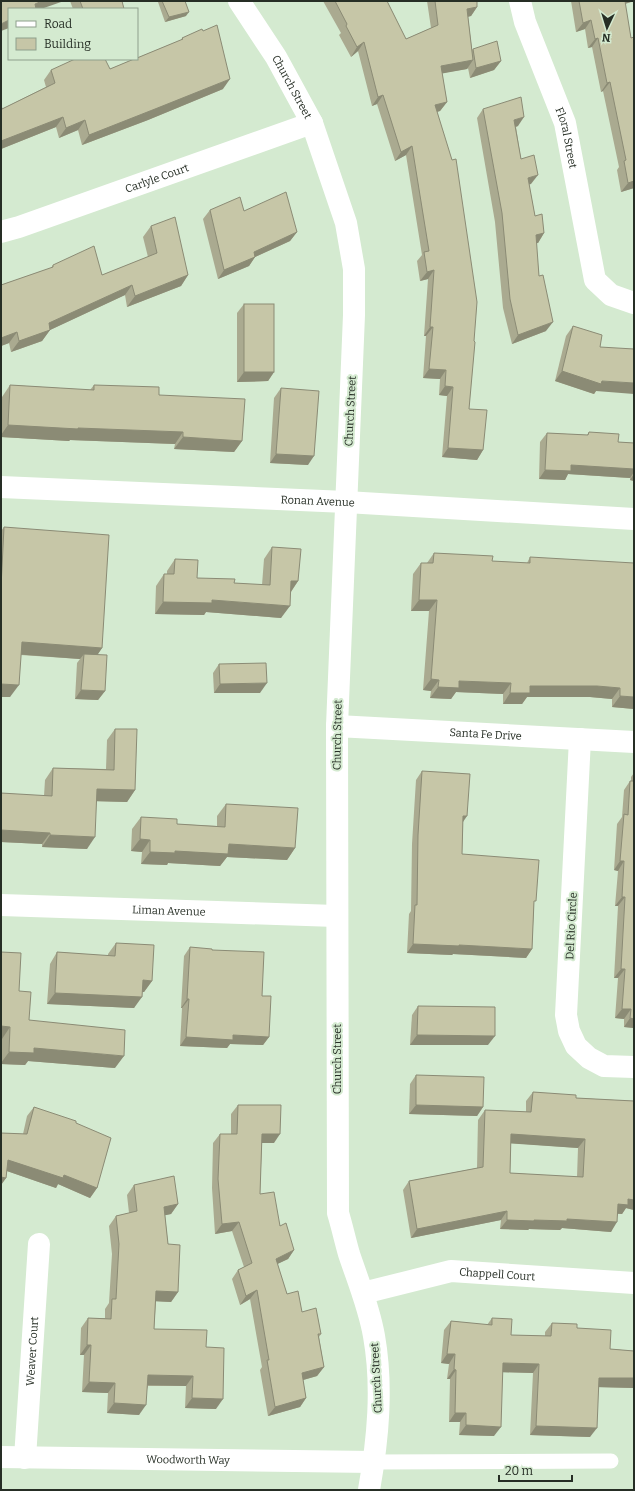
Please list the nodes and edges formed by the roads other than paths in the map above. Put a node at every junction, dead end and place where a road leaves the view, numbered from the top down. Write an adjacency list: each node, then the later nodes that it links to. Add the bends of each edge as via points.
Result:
1 (239, 1): 3 (street, Church Street, via 276,57)
2 (520, 1): 5 (street, Floral Street, via 525,22 565,123 596,280 611,295)
3 (312, 123): 4 (street, Carlyle Court, via 19,228); 7 (street, Church Street, via 346,223 354,269)
4 (1, 232)
5 (634, 303)
6 (1, 487): 7 (street, Ronan Avenue)
7 (346, 502): 8 (street, Ronan Avenue); 9 (street, Church Street)
8 (634, 519)
9 (337, 726): 10 (street, Santa Fe Drive); 13 (street, Church Street)
10 (580, 739): 11 (street, Santa Fe Drive); 14 (street, Del Rio Circle, via 566,1015 569,1031 576,1046 589,1058 604,1066)
11 (634, 742)
12 (1, 905): 13 (street, Liman Avenue)
13 (336, 916): 17 (street, Church Street, via 338,1212)
14 (634, 1067)
15 (39, 1244): 19 (street, Weaver Court)
16 (634, 1283): 17 (street, Chappell Court, via 451,1271)
17 (363, 1293): 21 (street, Church Street, via 374,1336 378,1380 379,1420)
18 (1, 1458): 19 (street, Woodworth Way)
19 (25, 1458): 21 (street, Woodworth Way)
20 (611, 1461): 21 (lane)
21 (374, 1462): 22 (street, Church Street)
22 (369, 1490)

